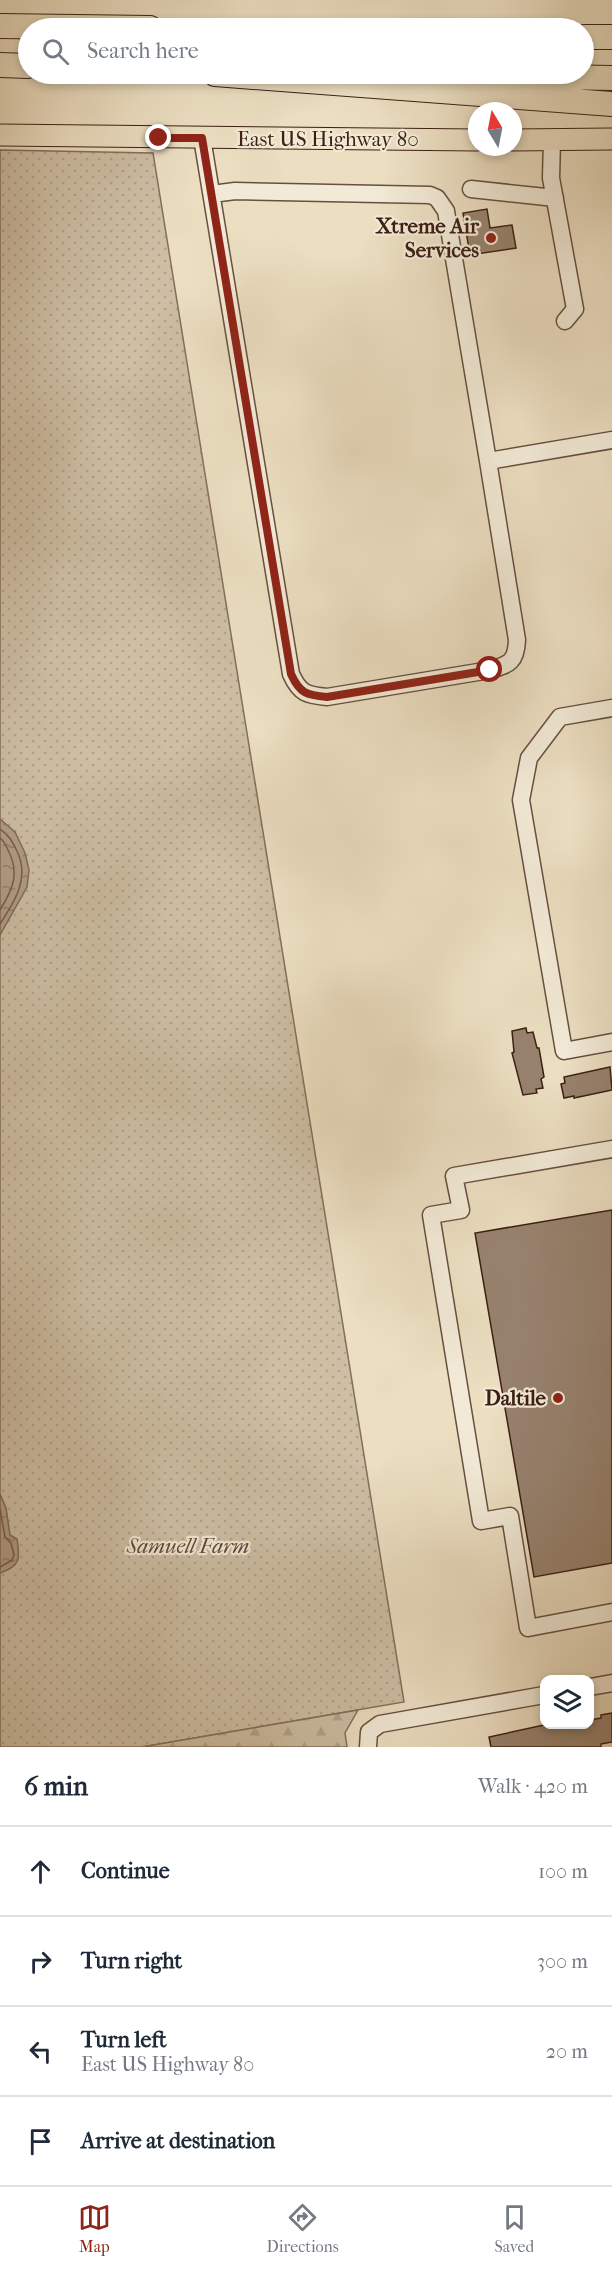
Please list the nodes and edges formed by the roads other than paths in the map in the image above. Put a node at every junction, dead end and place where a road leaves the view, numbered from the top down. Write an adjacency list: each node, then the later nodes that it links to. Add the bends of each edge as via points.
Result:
1 (0, 26): 2 (highway)
2 (18, 26)
3 (594, 37): 4 (highway)
4 (612, 37)
5 (0, 65): 6 (highway)
6 (18, 66)
7 (594, 78): 8 (highway)
8 (612, 78)
9 (343, 84): 10 (highway)
10 (612, 105)
11 (0, 135): 12 (main road, East US Highway 80)
12 (202, 138): 14 (main road, East US Highway 80); 18 (lane)
13 (612, 139): 16 (main road)
14 (468, 140)
15 (522, 140): 16 (main road)
16 (552, 140): 19 (lane)
17 (471, 189): 19 (lane)
18 (212, 194): 22 (lane, via 246,191 437,198 446,212); 22 (lane, via 291,674 297,687 309,695 327,697 490,670 507,665 516,655 517,640)
19 (555, 198): 20 (lane, via 575,309)
20 (566, 321)
21 (612, 440): 22 (lane)
22 (488, 461)
23 (612, 708): 24 (lane, via 560,717 529,758 521,800 564,1051)
24 (612, 1042)
25 (612, 1149): 26 (lane, via 454,1176 461,1210 431,1215 481,1521 510,1516 528,1628)
26 (612, 1612)
27 (612, 1683): 28 (lane)
28 (594, 1686)
29 (540, 1696): 30 (lane, via 380,1724 369,1732)
30 (368, 1747)

